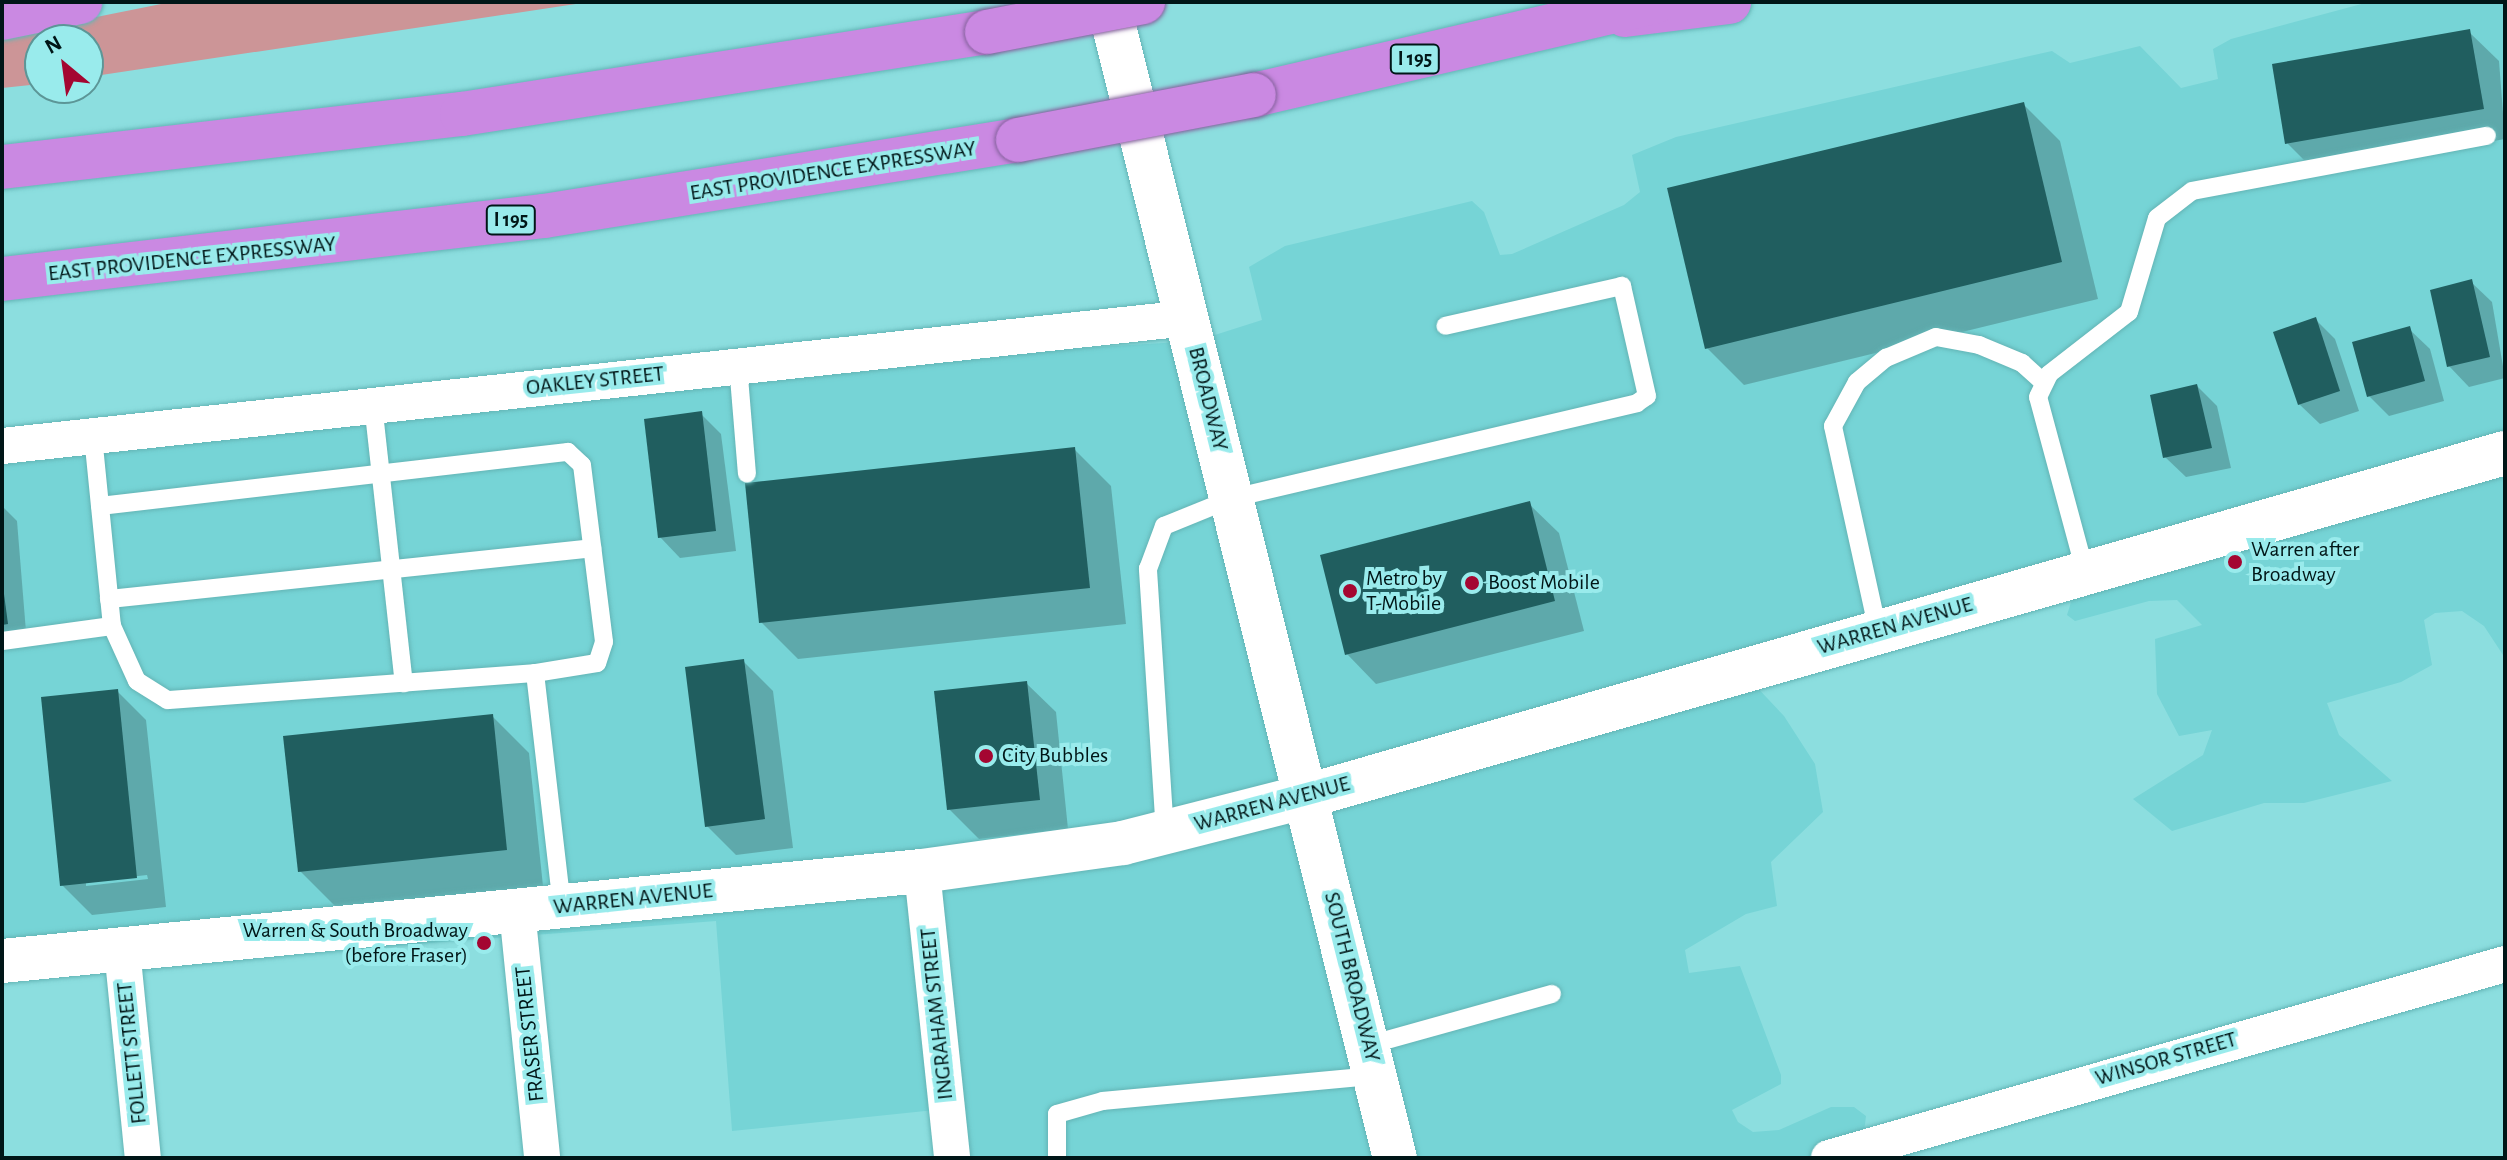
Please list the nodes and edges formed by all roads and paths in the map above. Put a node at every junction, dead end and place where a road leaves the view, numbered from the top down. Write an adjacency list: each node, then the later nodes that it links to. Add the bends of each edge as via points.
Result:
1 (80, 2): 6 (highway)
2 (1108, 2): 11 (main road, BROADWAY)
3 (1143, 2): 9 (highway, bridge, via 987,32 462,114)
4 (1655, 2): 7 (highway, EAST PROVIDENCE EXPRESSWAY / I 195)
5 (1729, 2): 7 (highway)
6 (2, 18)
7 (1574, 21): 10 (highway, EAST PROVIDENCE EXPRESSWAY / I 195, bridge, via 1254,95 1018,140 544,216)
8 (2487, 136): 14 (lane, via 2192,191 2157,218 2129,312)
9 (2, 167)
10 (2, 279)
11 (1188, 318): 13 (street, OAKLEY STREET); 21 (main road, BROADWAY)
12 (1445, 326): 21 (lane, via 1622,286 1647,396 1637,403)
13 (738, 365): 15 (street, OAKLEY STREET); 20 (lane)
14 (2044, 383): 25 (lane, via 2038,397); 28 (lane, via 2022,363 1994,351 1936,337 1886,358 1857,382 1833,426)
15 (373, 404): 16 (street, OAKLEY STREET); 19 (lane)
16 (93, 436): 17 (street, OAKLEY STREET); 22 (lane)
17 (2, 446)
18 (2505, 453): 25 (main road, WARREN AVENUE)
19 (379, 473): 22 (lane); 23 (lane, via 568,452 582,465); 24 (lane)
20 (747, 474)
21 (1233, 498): 32 (main road, BROADWAY); 33 (lane, via 1164,526 1148,569)
22 (100, 506): 26 (lane)
23 (592, 548): 24 (lane); 30 (lane, via 604,642 597,663)
24 (391, 570): 26 (lane); 31 (lane)
25 (2085, 571): 28 (main road, WARREN AVENUE)
26 (109, 599): 27 (lane)
27 (112, 626): 29 (lane); 31 (lane, via 137,681 168,700)
28 (1878, 631): 32 (main road, WARREN AVENUE)
29 (2, 641)
30 (535, 673): 31 (lane); 35 (lane)
31 (404, 683)
32 (1307, 796): 33 (main road, WARREN AVENUE); 41 (main road, SOUTH BROADWAY)
33 (1165, 833): 34 (main road, WARREN AVENUE)
34 (922, 871): 35 (main road, WARREN AVENUE); 44 (street, INGRAHAM STREET)
35 (562, 906): 36 (main road, WARREN AVENUE)
36 (517, 910): 37 (main road, WARREN AVENUE); 43 (street, FRASER STREET)
37 (122, 949): 38 (main road, WARREN AVENUE); 42 (street, FOLLETT STREET)
38 (2, 961)
39 (2505, 964): 47 (street, WINSOR STREET)
40 (1552, 994): 41 (lane)
41 (1372, 1060): 45 (lane, via 1103,1101 1057,1114); 46 (main road, SOUTH BROADWAY)
42 (143, 1158)
43 (542, 1158)
44 (952, 1158)
45 (1057, 1158)
46 (1395, 1158)
47 (1829, 1158)

